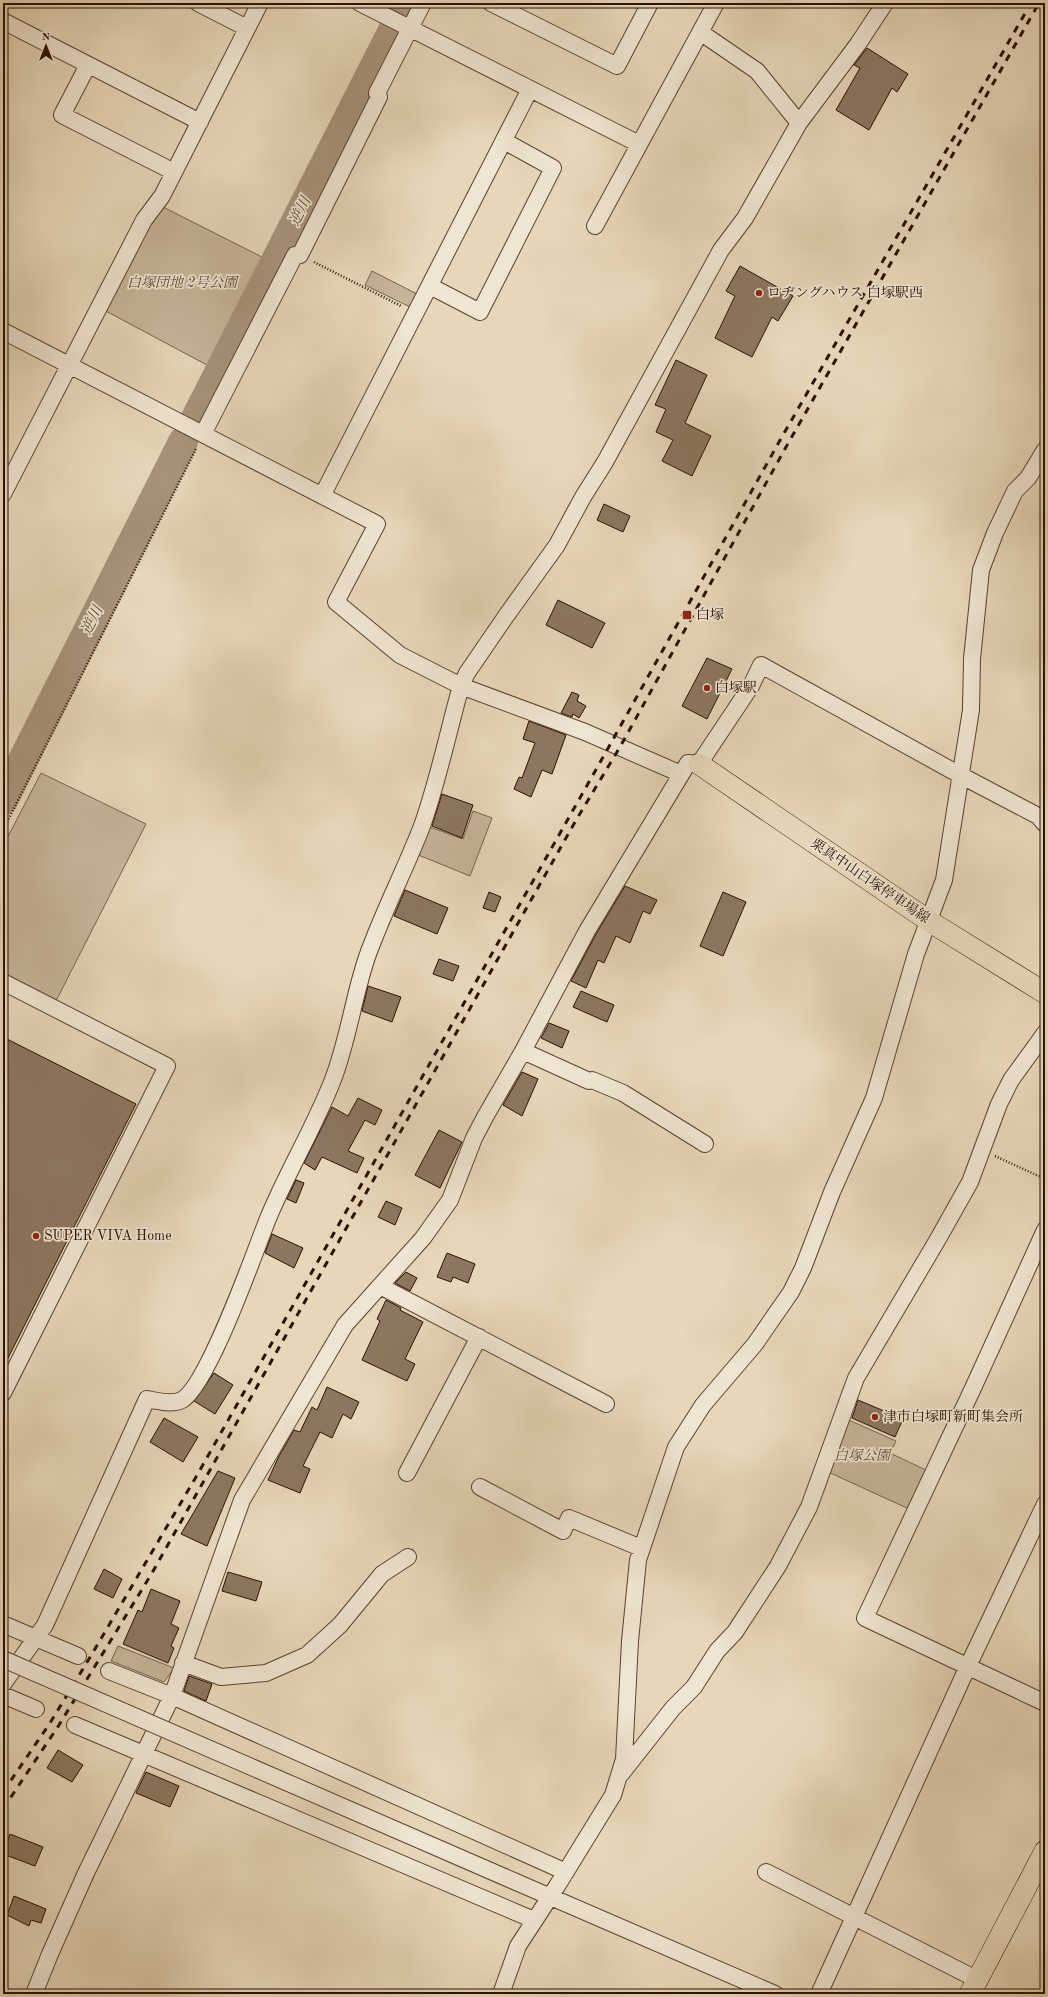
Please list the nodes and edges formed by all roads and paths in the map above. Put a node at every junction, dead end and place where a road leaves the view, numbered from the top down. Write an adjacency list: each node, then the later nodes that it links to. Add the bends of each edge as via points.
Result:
1 (198, 3): 12 (street)
2 (260, 3): 12 (street)
3 (360, 3): 9 (street)
4 (423, 3): 11 (street)
5 (491, 3): 6 (street, via 617,66)
6 (650, 3)
7 (716, 3): 13 (street)
8 (885, 3): 17 (street)
9 (382, 10): 11 (street)
10 (3, 21): 14 (street)
11 (408, 27): 15 (street); 22 (street, via 377,93 379,97)
12 (247, 28): 16 (street)
13 (700, 32): 17 (street, via 757,70); 19 (street)
14 (88, 65): 16 (street); 20 (street, via 62,115)
15 (530, 89): 18 (street); 19 (street)
16 (200, 122): 20 (street)
17 (799, 123): 31 (street, via 745,218 721,250 557,545 506,616 467,674)
18 (504, 141): 23 (street); 23 (street, via 553,168 550,175 480,312)
19 (639, 144): 21 (street)
20 (174, 172): 26 (street, via 162,196 144,220)
21 (594, 226)
22 (300, 255): 24 (path); 27 (street, via 295,255)
23 (430, 286): 24 (street)
24 (416, 314): 30 (street)
25 (3, 331): 26 (street)
26 (69, 364): 27 (street); 29 (street)
27 (203, 434): 30 (street); 36 (path)
28 (1045, 450): 34 (street, via 1028,478 1015,491 981,570 972,659 971,710)
29 (3, 494)
30 (322, 496): 31 (street, via 377,524 336,602 400,655)
31 (462, 686): 33 (street, via 586,732); 57 (street, via 422,826 366,962 334,1079 269,1218 231,1316 206,1366 192,1390 182,1400 174,1402 147,1399 62,1589)
32 (699, 764): 33 (street, via 688,763); 34 (street, via 751,686 761,665); 37 (main road, 栗真中山白塚停車場線)
33 (681, 774): 41 (street, via 587,931)
34 (960, 775): 35 (street, via 1038,816); 37 (street, via 944,880)
35 (1045, 824)
36 (3, 830)
37 (929, 921): 39 (main road, 栗真中山白塚停車場線); 54 (street, via 916,954 874,1098 832,1192 803,1268 765,1332 703,1405 676,1447)
38 (3, 982): 49 (street, via 167,1066)
39 (1045, 993)
40 (1045, 1033): 43 (street, via 1011,1080)
41 (523, 1051): 42 (street, via 589,1081 623,1093); 47 (street, via 474,1138 450,1200 422,1238)
42 (705, 1144)
43 (982, 1150): 44 (path); 70 (street, via 970,1182 856,1378 809,1507 778,1566 735,1632 717,1651 694,1687 663,1719)
44 (1045, 1179)
45 (1045, 1230): 46 (street)
46 (1040, 1256): 61 (street, via 865,1618)
47 (380, 1286): 48 (street); 60 (street, via 345,1325 242,1500)
48 (479, 1337): 50 (street); 51 (street)
49 (3, 1393)
50 (606, 1404)
51 (406, 1473)
52 (480, 1487): 54 (street, via 562,1531 569,1518)
53 (1045, 1504): 61 (street)
54 (641, 1548): 70 (street, via 630,1641 624,1759)
55 (408, 1557): 60 (street, via 382,1574 340,1625 307,1655 266,1673 222,1677)
56 (3, 1624): 57 (street)
57 (36, 1638): 58 (street); 63 (street)
58 (78, 1656)
59 (3, 1659): 74 (street, bridge)
60 (184, 1663): 65 (street)
61 (968, 1666): 66 (street); 75 (street)
62 (109, 1671): 65 (street)
63 (3, 1684)
64 (3, 1695): 67 (street)
65 (172, 1696): 69 (street); 72 (street)
66 (1045, 1703)
67 (36, 1709)
68 (75, 1725): 69 (street)
69 (145, 1754): 76 (street); 78 (street, via 86,1873)
70 (618, 1777): 72 (street, via 613,1794)
71 (1045, 1851): 77 (main road)
72 (566, 1872): 74 (street)
73 (766, 1872): 75 (street)
74 (550, 1896): 76 (street); 80 (street)
75 (854, 1917): 77 (street); 81 (street)
76 (534, 1920): 79 (street, via 518,1946)
77 (974, 1987)
78 (34, 1994)
79 (501, 1994)
80 (775, 1994)
81 (819, 1994)

